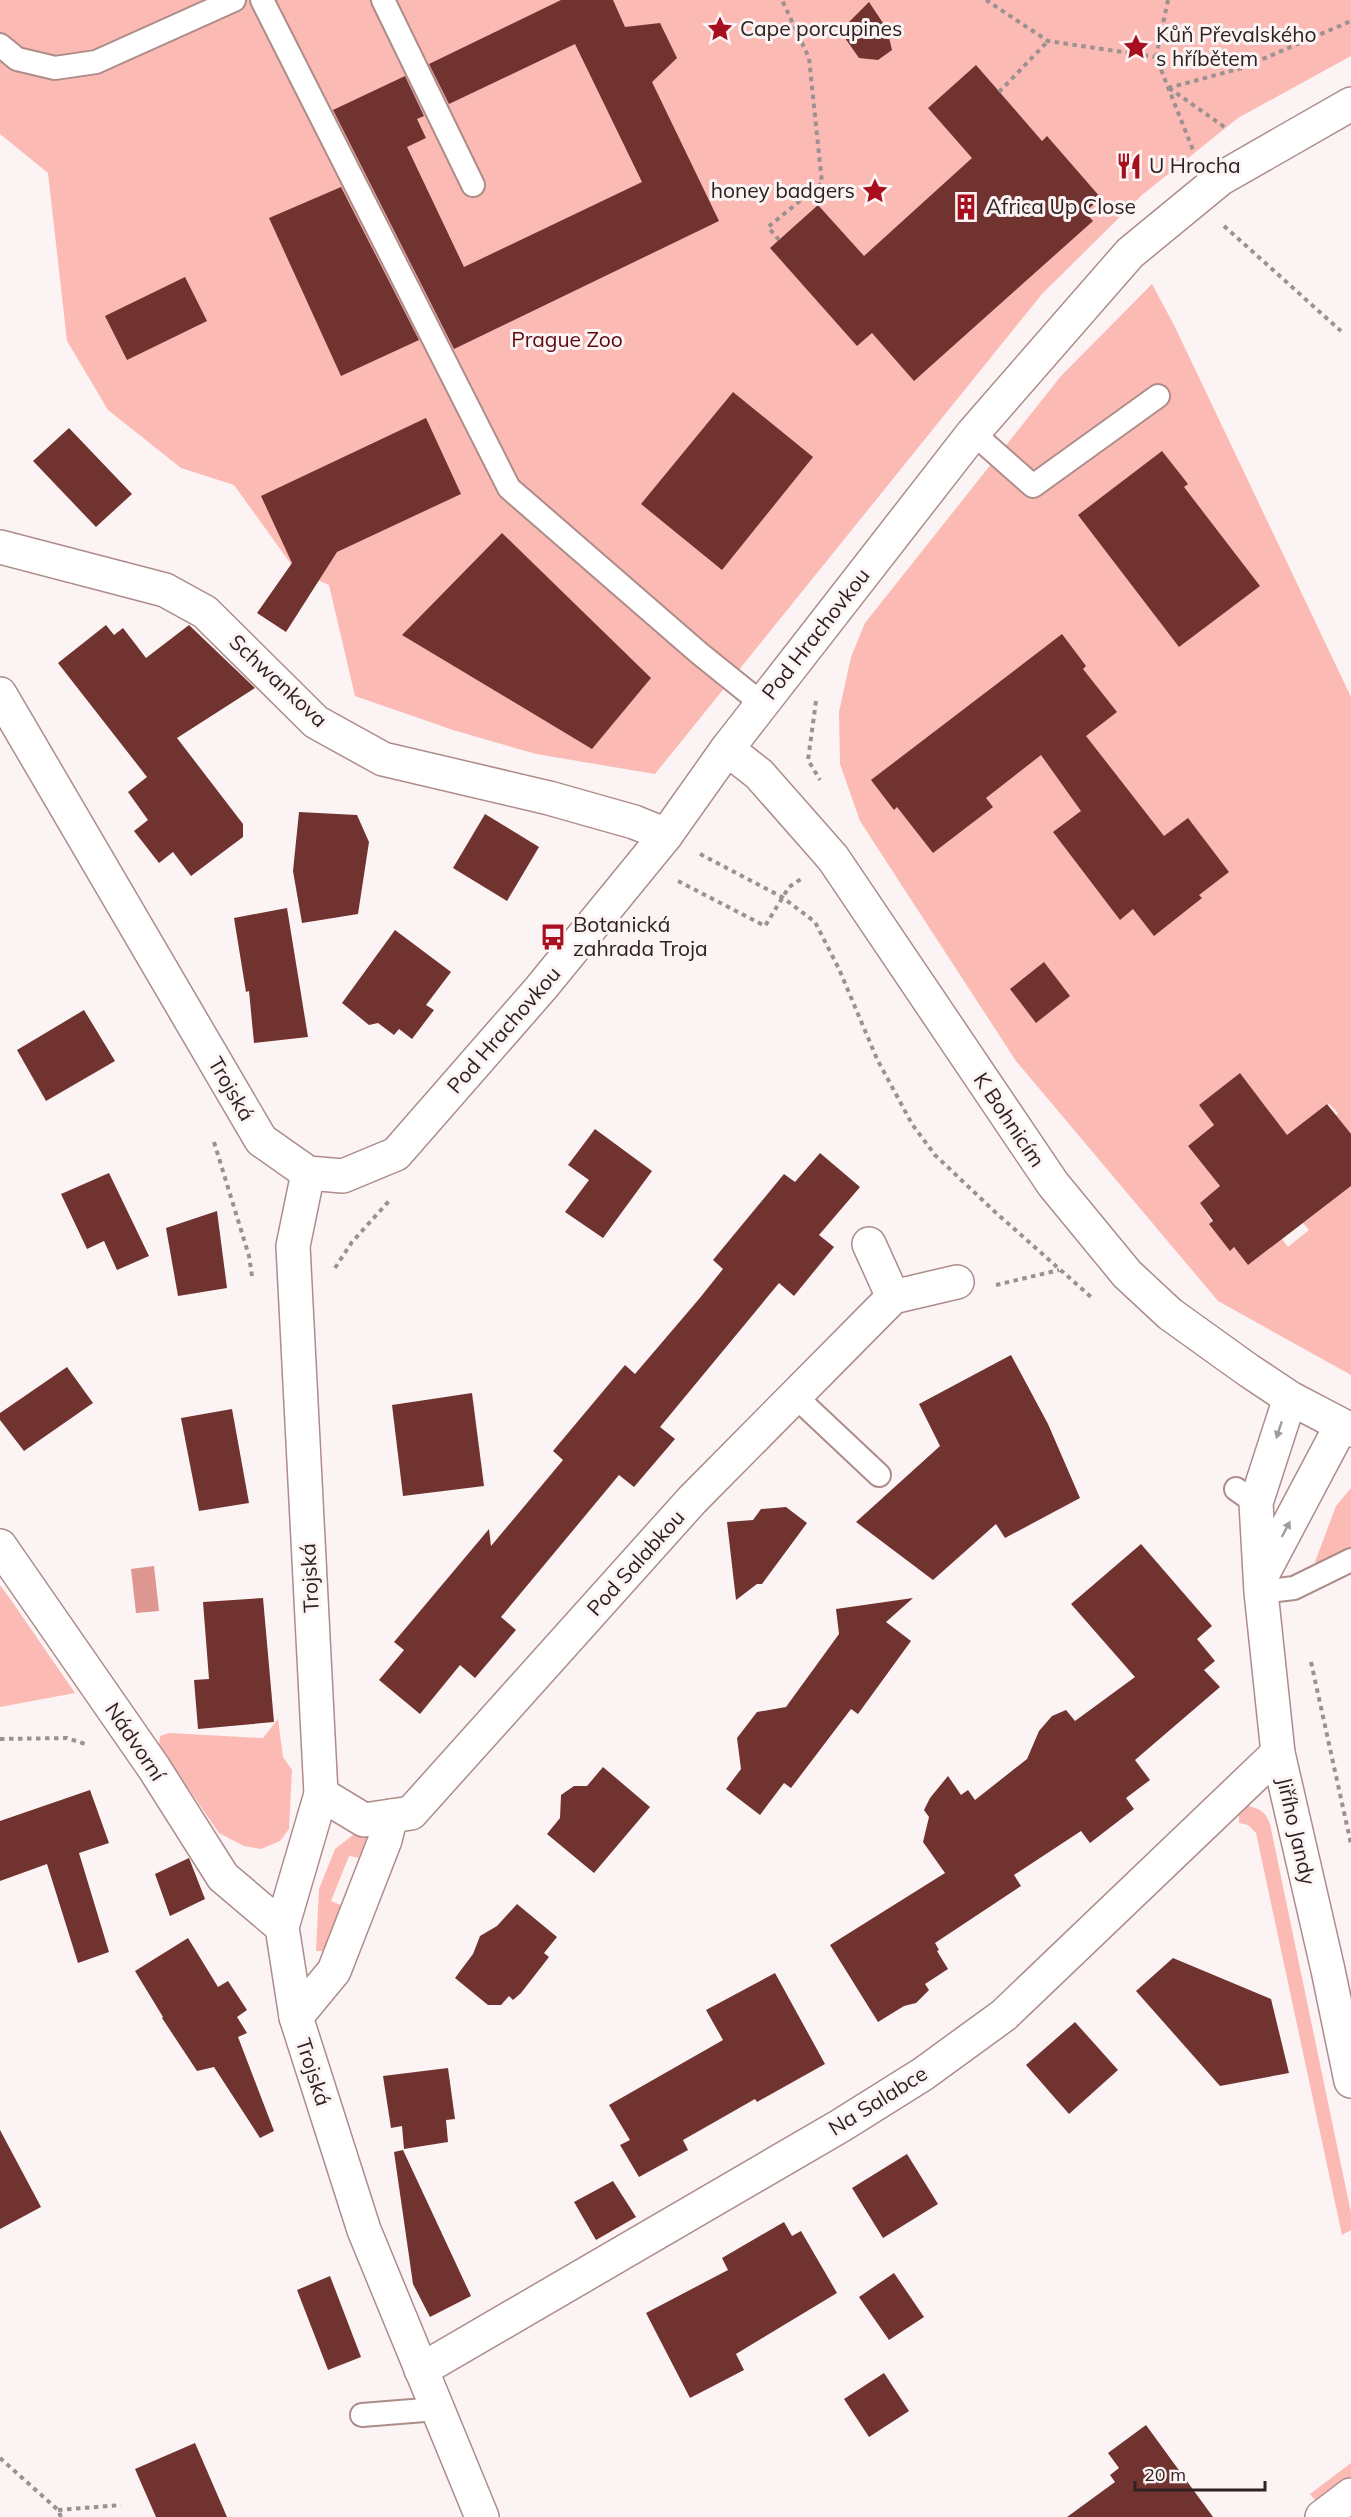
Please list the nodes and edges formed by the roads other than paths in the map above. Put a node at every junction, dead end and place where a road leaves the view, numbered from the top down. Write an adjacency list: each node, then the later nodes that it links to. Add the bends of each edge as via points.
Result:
1 (234, 0): 4 (lane, via 96,62 55,68 17,59)
2 (262, 0): 11 (lane, via 509,488)
3 (383, 0): 6 (lane)
4 (0, 45)
5 (1351, 104): 8 (street, Pod Hrachovkou, via 1220,179 1130,253)
6 (473, 185)
7 (1158, 396): 8 (lane, via 1033,486)
8 (973, 433): 11 (street, Pod Hrachovkou)
9 (0, 547): 13 (street, Schwankova, via 165,590 205,612 316,722 383,759 549,798)
10 (0, 694): 14 (street, Trojská, via 261,1140)
11 (761, 703): 12 (street, Pod Hrachovkou)
12 (727, 749): 13 (street, Pod Hrachovkou); 19 (street, K Bohnicím, via 759,774 833,858 1053,1184 1128,1274 1170,1314)
13 (666, 835): 14 (street, Pod Hrachovkou, via 541,988 396,1154 343,1176)
14 (308, 1173): 26 (street, Trojská, via 293,1246)
15 (869, 1244): 17 (street)
16 (957, 1282): 17 (street)
17 (893, 1297): 18 (street, Pod Salabkou)
18 (795, 1396): 21 (lane); 27 (street, Pod Salabkou, via 692,1500 411,1813)
19 (1290, 1398): 20 (street, K Bohnicím); 24 (street, Jiřího Jandy, one-way to 24, via 1246,1496)
20 (1346, 1428): 24 (street, one-way to 20)
21 (879, 1475)
22 (0, 1546): 28 (street, Nádvorní, via 148,1759 223,1877)
23 (1351, 1560): 24 (lane, via 1294,1588)
24 (1261, 1585): 25 (street, Jiřího Jandy)
25 (1278, 1753): 30 (street, Jiřího Jandy); 31 (street, Na Salabce, via 1004,2015 932,2067 840,2126)
26 (321, 1794): 27 (street, Pod Salabkou, via 364,1820); 28 (street, Trojská)
27 (391, 1816): 29 (street, via 334,1971)
28 (282, 1927): 29 (street, Trojská)
29 (296, 2017): 31 (street, Trojská, via 364,2230)
30 (1351, 2081)
31 (421, 2370): 32 (street, Trojská)
32 (437, 2409): 33 (lane); 35 (street, Trojská)
33 (362, 2415)
34 (1351, 2496): 36 (street)
35 (482, 2517)
36 (1322, 2517)

